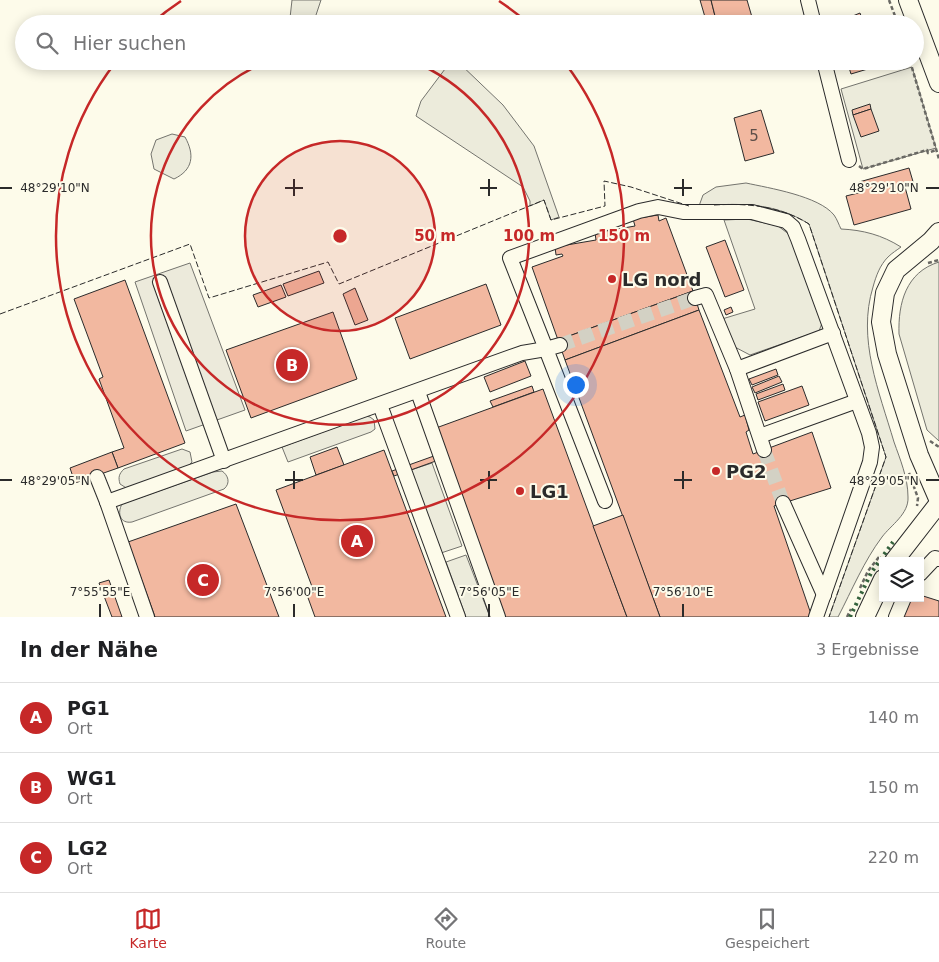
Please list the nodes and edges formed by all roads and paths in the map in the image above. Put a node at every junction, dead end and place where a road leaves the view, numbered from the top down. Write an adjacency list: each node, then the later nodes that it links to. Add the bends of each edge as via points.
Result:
1 (808, 0): 4 (street)
2 (889, 0): 5 (path)
3 (908, 0): 6 (main road)
4 (812, 15)
5 (895, 15)
6 (914, 15)
7 (924, 43): 10 (main road)
8 (826, 70): 13 (street)
9 (913, 70): 11 (path)
10 (939, 83)
11 (936, 150): 12 (path); 13 (path, via 863,169)
12 (939, 159)
13 (850, 160)
14 (936, 238): 30 (main road, via 896,270 885,293 881,322 887,354)
15 (939, 260): 16 (path)
16 (922, 267)
17 (160, 282): 31 (street)
18 (695, 298): 22 (street, via 706,295)
19 (833, 333): 21 (street, via 793,227 752,212 683,212 658,207 639,210 510,258); 22 (street); 24 (street)
20 (560, 345): 21 (street)
21 (546, 349): 23 (street, via 522,353); 34 (street)
22 (737, 369): 26 (street)
23 (418, 392): 25 (street); 46 (street)
24 (857, 401): 26 (street); 42 (street, via 872,447 870,462)
25 (380, 405): 31 (street); 45 (street)
26 (760, 436): 29 (street)
27 (929, 440): 28 (path)
28 (939, 447)
29 (764, 450)
30 (919, 455): 32 (main road); 36 (main road)
31 (224, 462): 35 (street)
32 (939, 463)
33 (97, 477): 35 (street)
34 (605, 501)
35 (107, 502): 44 (street)
36 (939, 502): 38 (main road)
37 (783, 503): 42 (street)
38 (897, 557)
39 (939, 559): 40 (street, via 935,558)
40 (924, 570)
41 (879, 587): 48 (main road)
42 (824, 595): 47 (street)
43 (902, 602): 49 (street)
44 (147, 617)
45 (458, 617)
46 (498, 617)
47 (816, 617)
48 (865, 617)
49 (896, 617)

